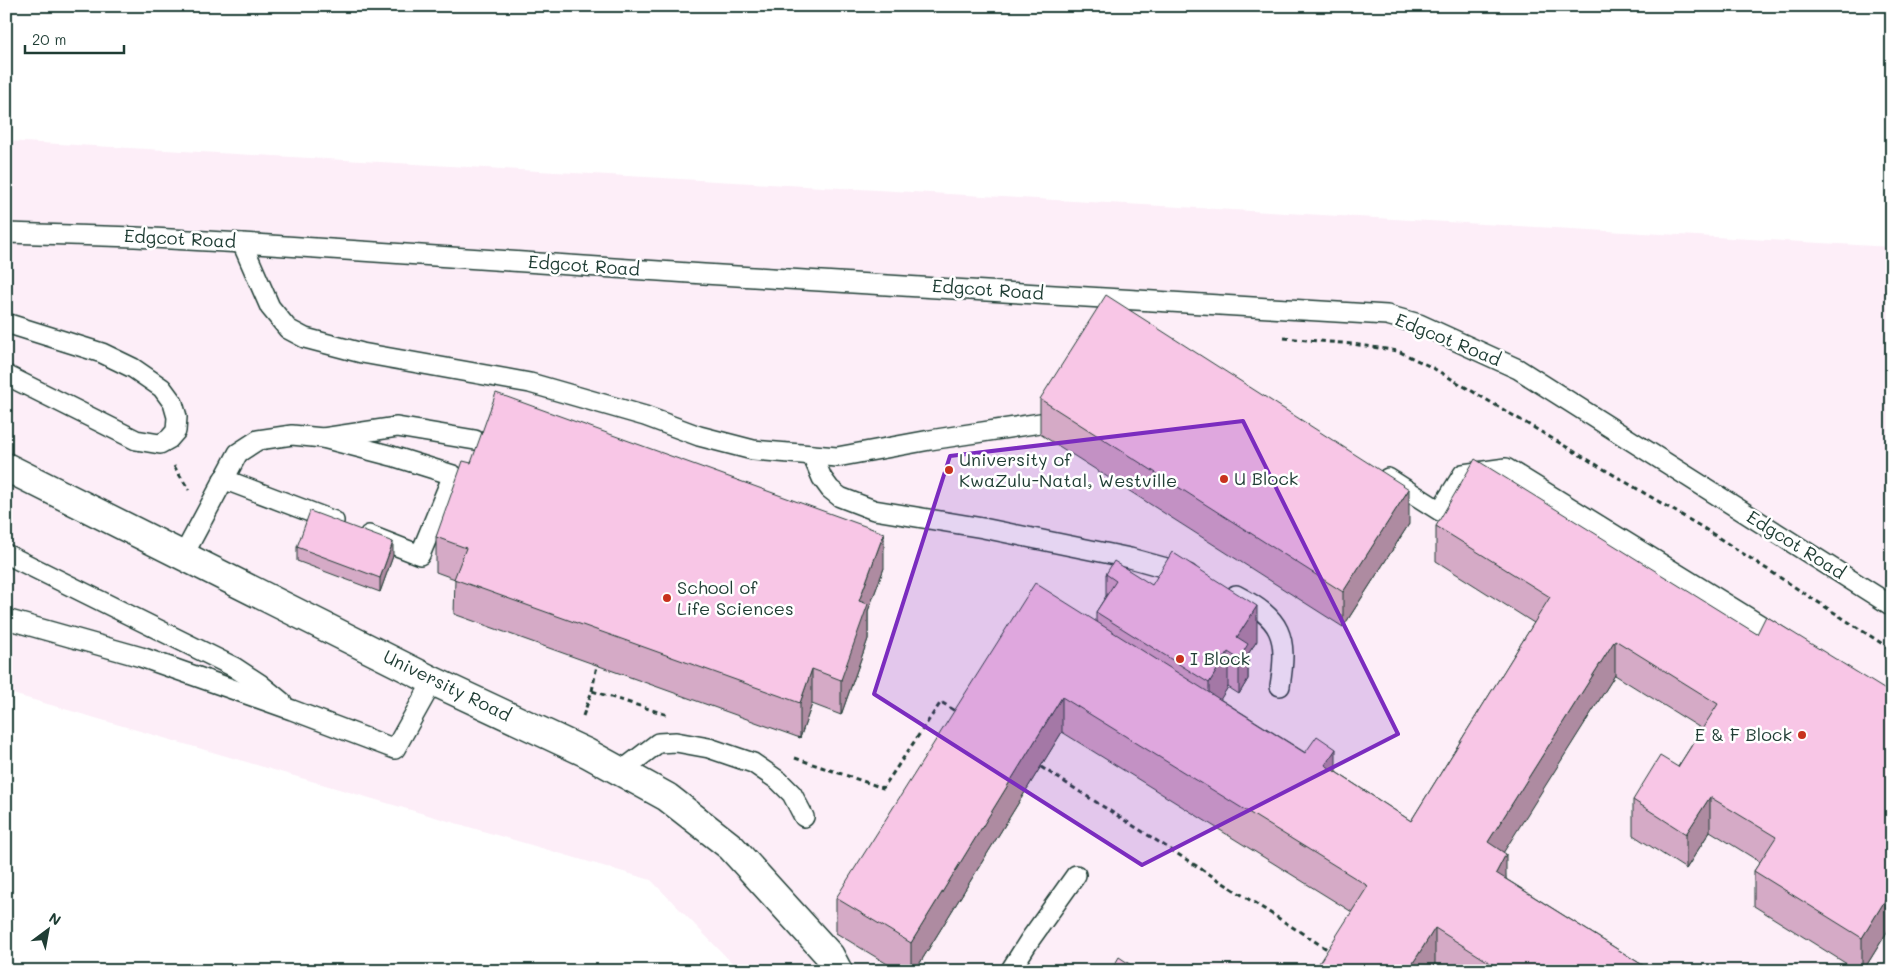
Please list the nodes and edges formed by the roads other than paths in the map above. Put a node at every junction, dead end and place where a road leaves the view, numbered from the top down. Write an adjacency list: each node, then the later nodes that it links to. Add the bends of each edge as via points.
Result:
1 (6, 233): 2 (lane, Edgcot Road)
2 (242, 243): 8 (lane, via 270,308 288,329 305,338 362,353 530,383 753,450); 14 (lane, Edgcot Road, via 695,274 1387,315 1419,324 1518,369)
3 (6, 323): 4 (lane, via 102,353 133,368 162,388 173,403 176,431 160,444 136,440)
4 (6, 375)
5 (1047, 422): 8 (lane, via 837,457)
6 (323, 438): 7 (lane, via 396,427); 11 (lane, via 292,436 258,440 238,453); 11 (lane, via 453,476 420,555)
7 (475, 440)
8 (812, 455): 18 (lane, via 830,489 840,497 874,510 1130,558 1213,583 1256,605 1276,626 1283,642)
9 (6, 467): 13 (street, University Road)
10 (1373, 468): 16 (lane, via 1440,511 1463,474 1506,468)
11 (223, 479): 13 (lane)
12 (6, 554): 19 (lane, via 234,667)
13 (183, 556): 17 (street, University Road)
14 (1892, 606)
15 (6, 619): 19 (lane, via 141,657)
16 (1789, 642)
17 (434, 681): 19 (lane, via 395,749); 20 (street, University Road)
18 (1280, 686)
19 (292, 710)
20 (620, 772): 21 (lane, via 658,743 676,742 709,748 753,763 792,794); 23 (street, University Road, via 667,797 731,848 830,956)
21 (804, 817)
22 (1076, 875): 24 (lane)
23 (838, 971)
24 (1010, 971)

